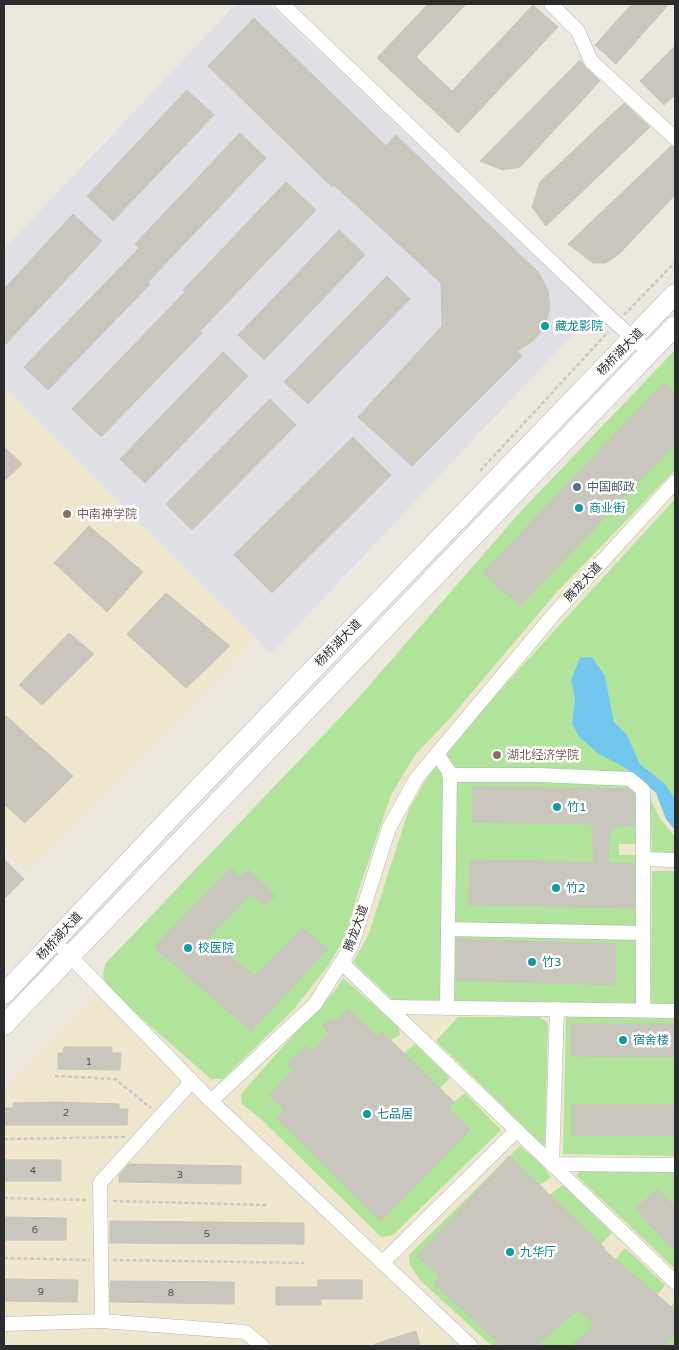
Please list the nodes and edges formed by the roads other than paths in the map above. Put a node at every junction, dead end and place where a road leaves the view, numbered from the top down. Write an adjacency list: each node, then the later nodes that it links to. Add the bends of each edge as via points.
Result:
1 (282, 4): 6 (street)
2 (551, 4): 3 (street, via 578,31 591,62)
3 (675, 138)
4 (675, 294): 6 (main road, 杨桥湖大道)
5 (675, 326): 7 (main road, 杨桥湖大道)
6 (633, 338): 7 (street); 15 (main road, 杨桥湖大道)
7 (649, 352): 16 (main road, 杨桥湖大道)
8 (675, 482): 9 (street, 腾龙大道, via 554,614)
9 (437, 754): 10 (street); 17 (street, 腾龙大道, via 416,778 389,828 351,947)
10 (449, 775): 11 (street, via 630,778 643,790); 13 (street)
11 (643, 859): 12 (street); 14 (street)
12 (675, 860)
13 (448, 929): 14 (street); 20 (street)
14 (643, 933): 22 (street)
15 (55, 940): 16 (street); 18 (main road, 杨桥湖大道)
16 (70, 956): 24 (main road, 杨桥湖大道); 25 (street)
17 (344, 959): 19 (street, via 346,967); 26 (street, 腾龙大道, via 315,1004)
18 (4, 994)
19 (390, 1008): 20 (street); 27 (street)
20 (447, 1008): 21 (street)
21 (557, 1009): 22 (street); 28 (street)
22 (643, 1010): 23 (street)
23 (675, 1011)
24 (4, 1025)
25 (190, 1079): 26 (street); 32 (street, via 186,1088 100,1183)
26 (211, 1101): 30 (street)
27 (517, 1130): 28 (street); 30 (street)
28 (552, 1164): 29 (street); 31 (street)
29 (675, 1165)
30 (382, 1263): 35 (street)
31 (675, 1282)
32 (102, 1321): 33 (street); 34 (street, via 245,1332)
33 (4, 1324)
34 (262, 1346)
35 (471, 1346)

